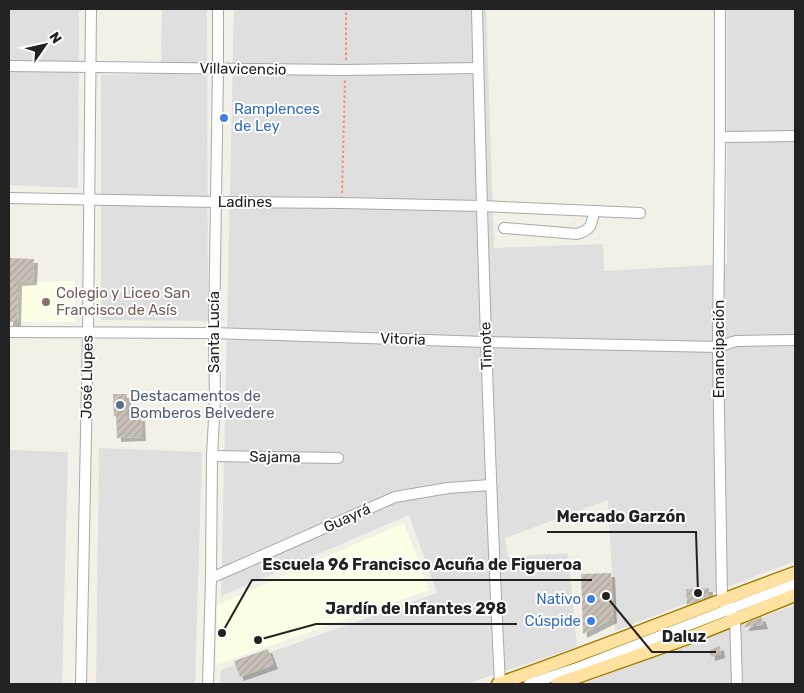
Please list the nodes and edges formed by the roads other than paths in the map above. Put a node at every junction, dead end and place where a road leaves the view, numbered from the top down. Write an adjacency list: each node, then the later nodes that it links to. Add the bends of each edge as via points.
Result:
1 (91, 9): 6 (street, José Llupes)
2 (218, 9): 7 (street, Santa Lucía)
3 (477, 9): 8 (street, Timote)
4 (720, 9): 9 (street, Emancipación)
5 (9, 66): 6 (street, Villavicencio)
6 (90, 66): 7 (street, Villavicencio); 12 (street, José Llupes)
7 (218, 68): 8 (street, Villavicencio); 13 (street, Santa Lucía)
8 (478, 68): 14 (street, Timote)
9 (720, 136): 10 (street); 23 (street, Emancipación)
10 (795, 136)
11 (9, 198): 12 (street, Ladines)
12 (89, 199): 13 (street, Ladines); 19 (street, José Llupes)
13 (216, 202): 14 (street, Ladines); 20 (street, Santa Lucía)
14 (481, 206): 15 (street, Ladines); 22 (street, Timote)
15 (594, 211): 16 (street, Ladines); 17 (street, via 590,228 577,234)
16 (640, 213)
17 (504, 228)
18 (9, 332): 19 (street, Vitoria)
19 (88, 333): 20 (street, Vitoria); 32 (street, José Llupes)
20 (214, 334): 22 (street, Vitoria); 24 (street, Santa Lucía)
21 (795, 340): 23 (street, Vitoria, via 736,341)
22 (486, 342): 23 (street, Vitoria); 26 (street, Timote)
23 (718, 347): 31 (street, Emancipación)
24 (212, 456): 25 (street, Sajama); 28 (street, Santa Lucía)
25 (338, 458)
26 (490, 485): 28 (street, Guayrá, via 395,497); 34 (street, Timote)
27 (795, 573): 31 (main road)
28 (211, 578): 33 (street, Santa Lucía)
29 (795, 584): 31 (street)
30 (795, 595): 31 (main road)
31 (729, 609): 34 (main road, via 641,632); 35 (street); 36 (main road, via 693,636); 37 (street, Emancipación)
32 (81, 684)
33 (208, 684)
34 (499, 684)
35 (529, 684)
36 (557, 684)
37 (736, 684)

